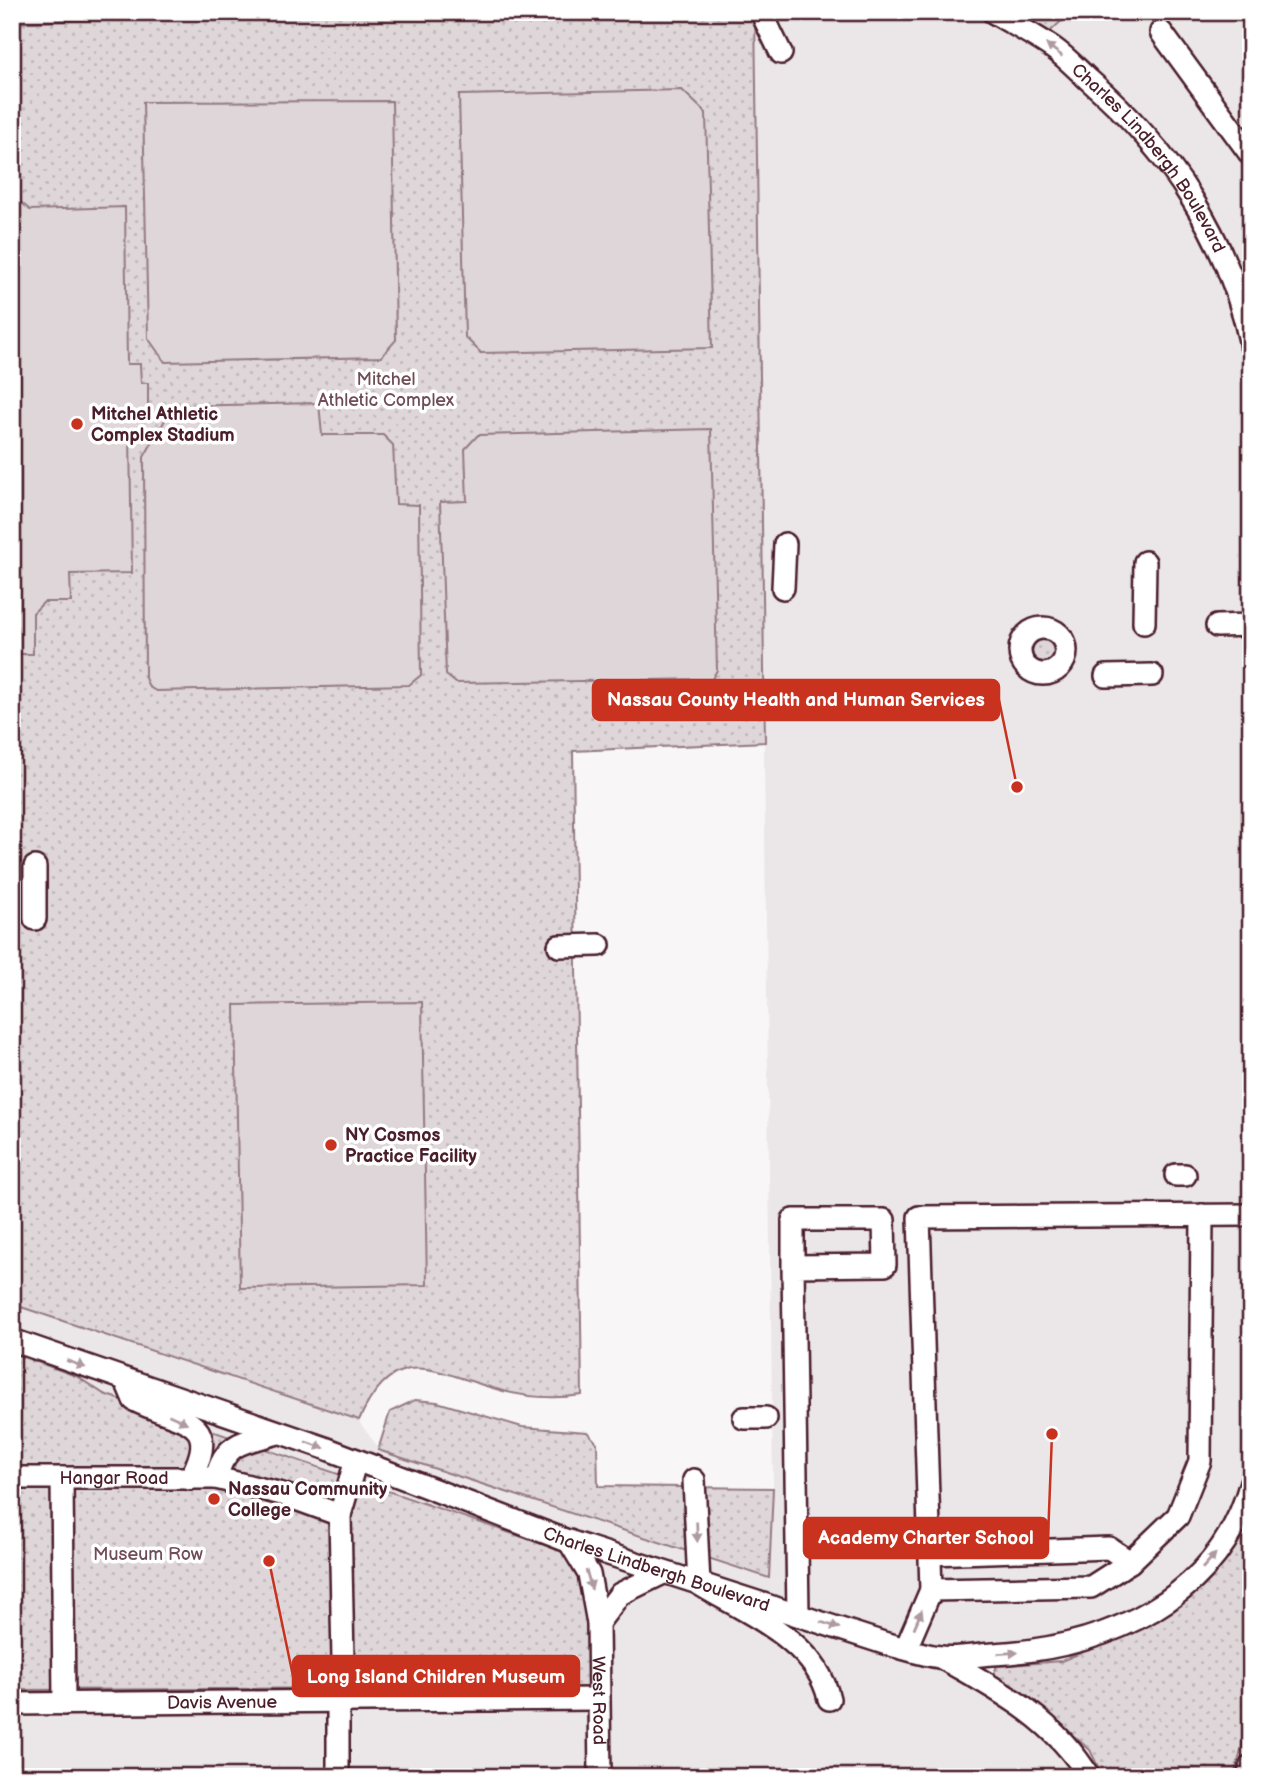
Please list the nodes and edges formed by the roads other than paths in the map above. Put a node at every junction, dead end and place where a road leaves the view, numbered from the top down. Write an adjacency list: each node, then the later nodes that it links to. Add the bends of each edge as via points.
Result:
1 (761, 12): 4 (street)
2 (993, 12): 6 (street, Charles Lindbergh Boulevard, one-way to 2, via 1243,305 1221,248 1172,168 1128,114 1054,49)
3 (1161, 32): 5 (street)
4 (781, 53)
5 (1251, 155)
6 (1251, 345)
7 (785, 544): 9 (street)
8 (1145, 562): 10 (street)
9 (783, 588)
10 (1144, 623)
11 (1251, 625): 12 (street)
12 (1217, 626)
13 (1152, 675): 14 (street)
14 (1106, 676)
15 (35, 867): 16 (street)
16 (35, 919)
17 (599, 945): 18 (street)
18 (559, 946)
19 (1202, 1215): 20 (street); 36 (street, via 919,1217); 37 (street, via 1200,1461 1178,1516)
20 (1251, 1215)
21 (793, 1266): 21 (street, via 793,1220 884,1220 885,1265); 41 (street)
22 (12, 1340): 23 (street, Charles Lindbergh Boulevard, one-way to 23)
23 (126, 1381): 26 (street, Charles Lindbergh Boulevard); 31 (street, one-way to 31, via 134,1400 197,1428 203,1439 202,1456)
24 (744, 1418): 25 (street)
25 (766, 1418)
26 (278, 1433): 27 (street, Charles Lindbergh Boulevard, one-way to 27); 30 (street, via 230,1449 222,1457)
27 (356, 1460): 34 (street); 35 (street, Charles Lindbergh Boulevard)
28 (12, 1478): 29 (street, Hangar Road)
29 (62, 1478): 31 (street, Hangar Road); 49 (street)
30 (216, 1478): 31 (street, Hangar Road); 34 (street, Hangar Road, via 282,1493)
31 (190, 1479)
32 (694, 1480): 39 (street, one-way to 39)
33 (1251, 1482): 44 (street, Charles Lindbergh Boulevard, one-way to 33, via 1033,1652 1082,1642 1152,1611 1188,1584 1217,1552)
34 (340, 1515): 47 (street)
35 (569, 1541): 38 (street, Charles Lindbergh Boulevard); 42 (street, West Road, one-way to 42, via 589,1574)
36 (930, 1554): 37 (street, via 1109,1548); 40 (street)
37 (1130, 1562): 40 (street, via 1091,1587)
38 (663, 1573): 39 (street, Charles Lindbergh Boulevard); 42 (street, via 620,1594)
39 (699, 1584): 41 (street, Charles Lindbergh Boulevard); 46 (street, via 804,1651 821,1675)
40 (931, 1590): 43 (street, one-way to 40)
41 (798, 1615): 43 (street, Charles Lindbergh Boulevard, one-way to 43)
42 (598, 1623): 45 (street, West Road)
43 (906, 1648): 44 (street, Charles Lindbergh Boulevard)
44 (940, 1657): 53 (street, via 1027,1708 1063,1741)
45 (599, 1699): 47 (street, Davis Avenue); 52 (street, West Road)
46 (830, 1699)
47 (343, 1700): 49 (street, Davis Avenue); 51 (street, via 338,1712)
48 (12, 1704): 49 (street, Davis Avenue)
49 (64, 1704)
50 (1251, 1766): 54 (street)
51 (338, 1777)
52 (600, 1777)
53 (1089, 1777)
54 (1248, 1777)

